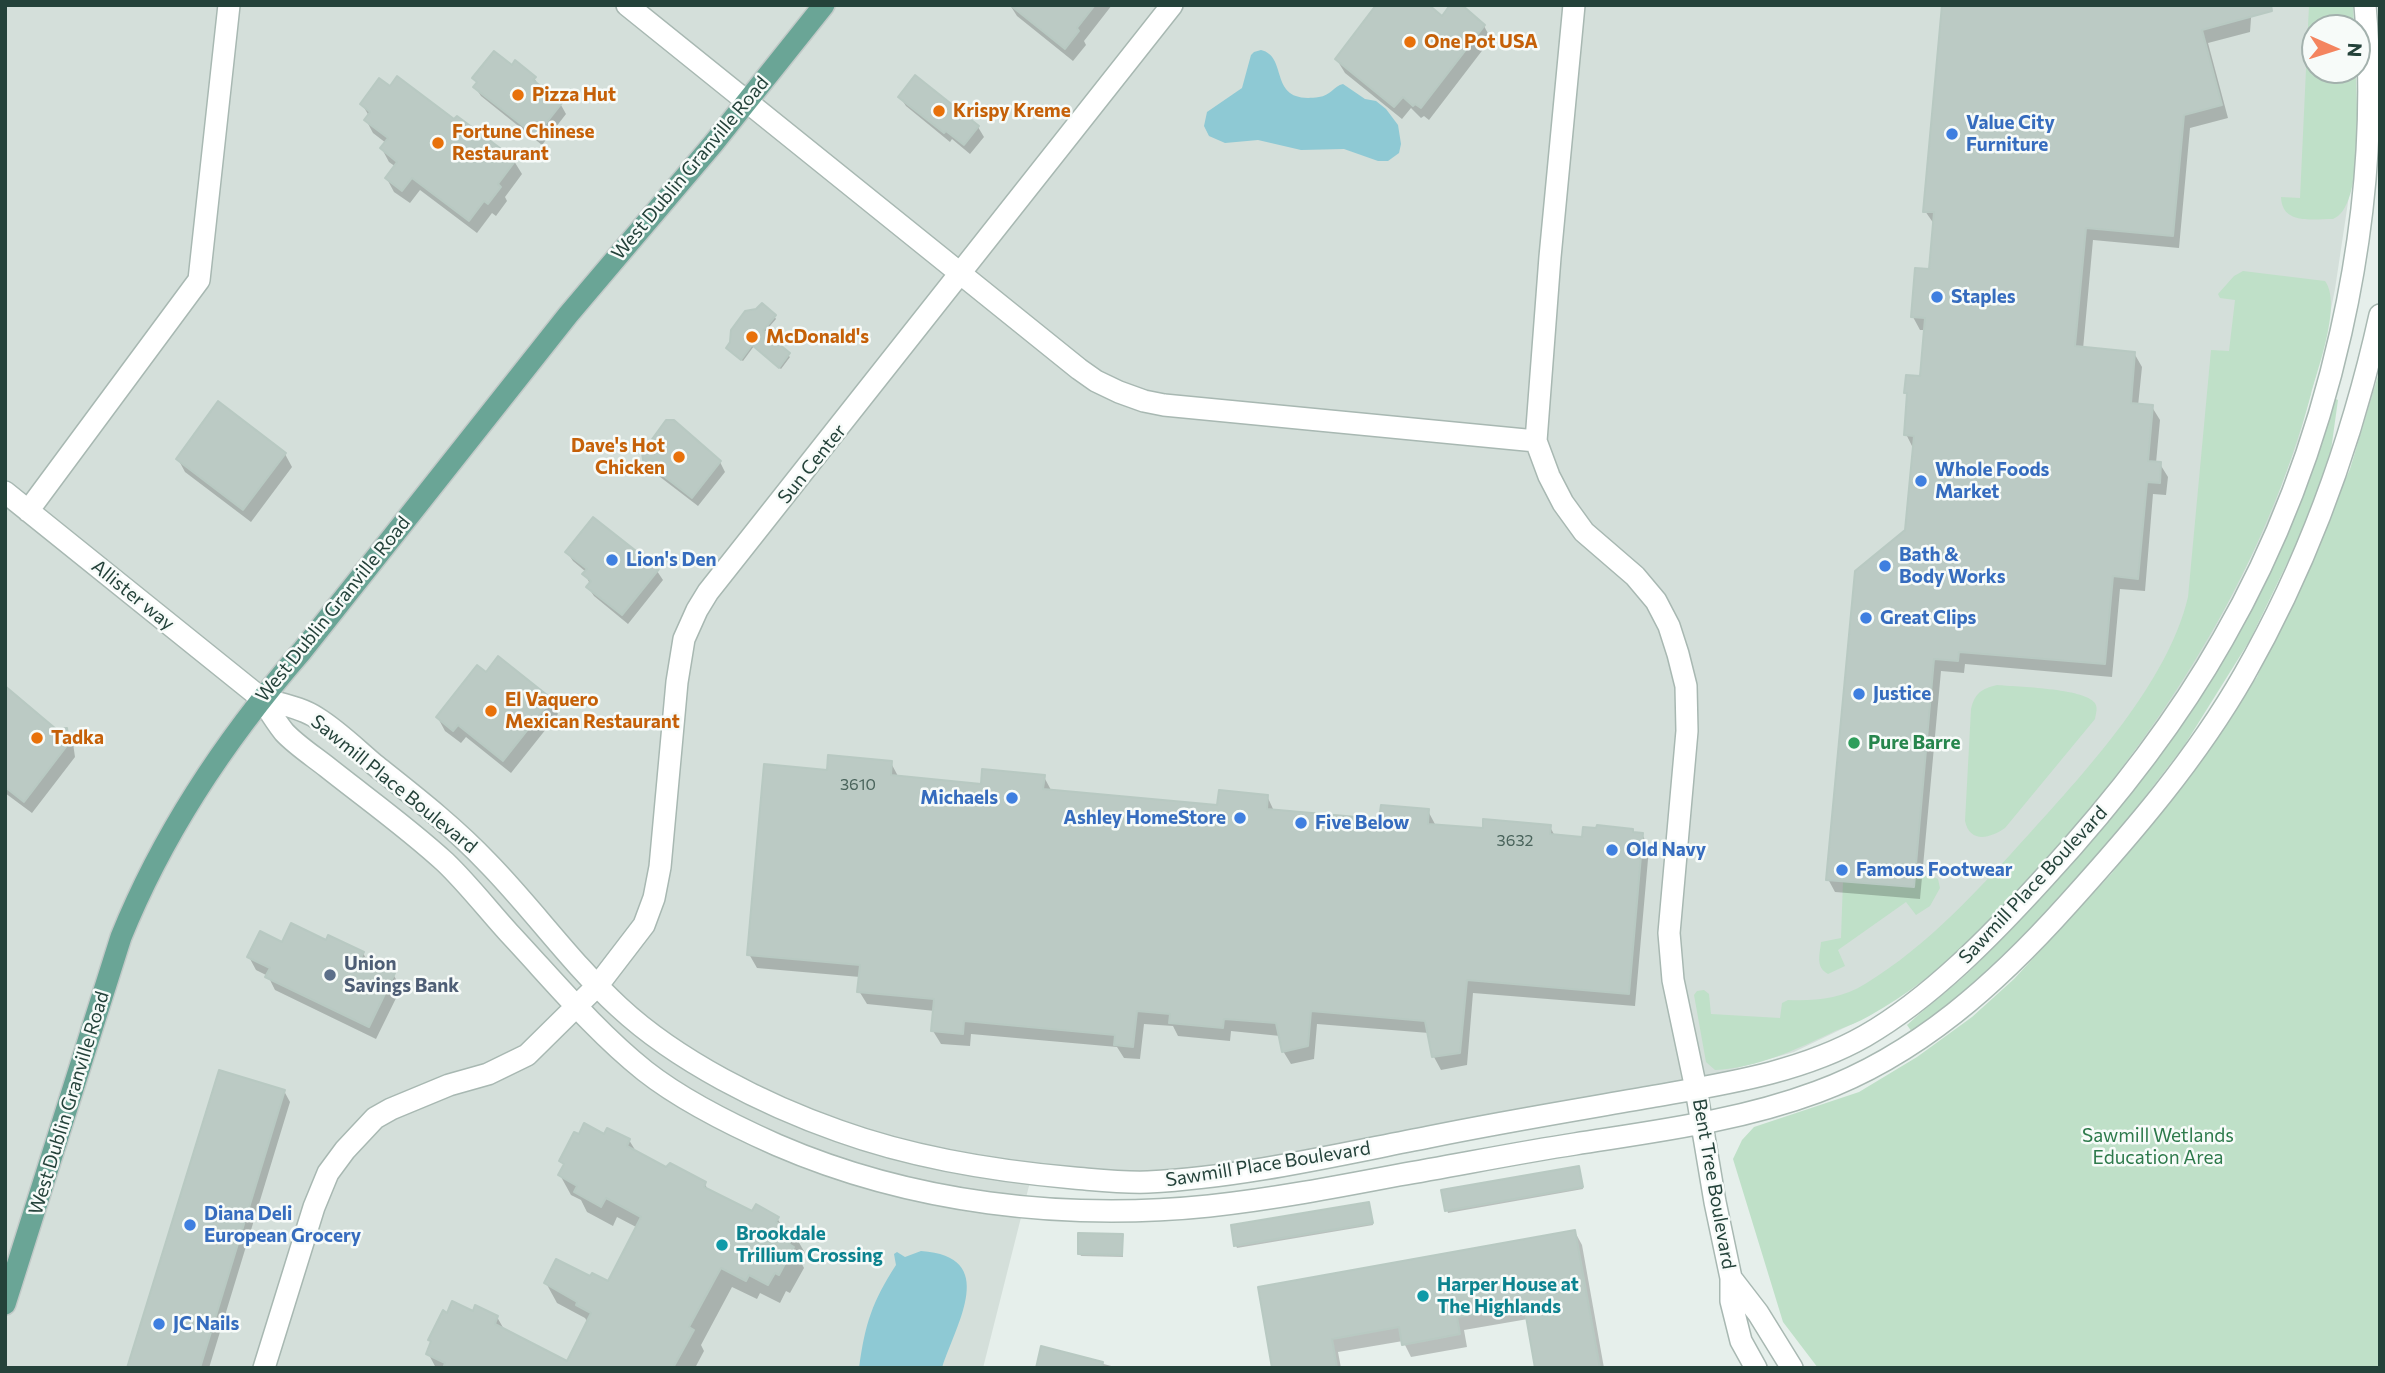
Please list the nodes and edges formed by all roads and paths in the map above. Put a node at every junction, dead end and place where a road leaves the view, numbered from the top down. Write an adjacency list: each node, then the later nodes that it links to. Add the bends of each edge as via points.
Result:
1 (229, 5): 12 (street, via 199,280)
2 (627, 5): 7 (street)
3 (824, 5): 7 (main road, West Dublin Granville Road)
4 (1172, 5): 8 (street, Sun Center)
5 (1574, 5): 10 (street)
6 (2365, 5): 16 (street, Sawmill Place Boulevard, via 2368,113 2360,220 2344,318 2319,416 2264,559 2188,696 2124,786 2018,907 1960,964 1867,1035 1822,1057)
7 (748, 101): 8 (street); 13 (main road, West Dublin Granville Road, via 568,315)
8 (959, 275): 10 (street, via 1096,381 1144,401); 14 (street, Sun Center, via 697,610 684,639 677,682 654,898 644,925)
9 (2380, 316): 17 (street, Sawmill Place Boulevard, via 2348,439 2281,605 2243,677 2155,805 2017,958 1976,998 1926,1035 1822,1091)
10 (1536, 440): 16 (street, Bent Tree Boulevard, via 1563,503 1584,532 1635,576 1656,601 1669,626 1686,685 1687,731 1670,958)
11 (5, 492): 12 (street, Allister way)
12 (28, 511): 13 (street, Allister way)
13 (261, 698): 14 (street, Sawmill Place Boulevard, via 312,714 402,786 490,864); 15 (street, Sawmill Place Boulevard, via 287,736 446,863); 19 (main road, West Dublin Granville Road, via 177,823 136,900)
14 (598, 985): 15 (street, Sun Center); 16 (street, Sawmill Place Boulevard, via 616,1005 679,1051 738,1087 799,1116 906,1152 1032,1174 1133,1182 1213,1176)
15 (577, 1006): 17 (street, Sawmill Place Boulevard, via 659,1081 776,1145 850,1173 954,1198 997,1203 1071,1210 1205,1206); 20 (street, Sun Center, via 527,1055 488,1074 398,1105 375,1118 345,1150 328,1173 314,1207)
16 (1696, 1089): 17 (street, Bent Tree Boulevard)
17 (1702, 1124): 18 (street, Bent Tree Boulevard)
18 (1731, 1278): 21 (street, Bent Tree Boulevard, via 1735,1320); 22 (street, Bent Tree Boulevard)
19 (5, 1304)
20 (264, 1368)
21 (1756, 1368)
22 (1792, 1368)

